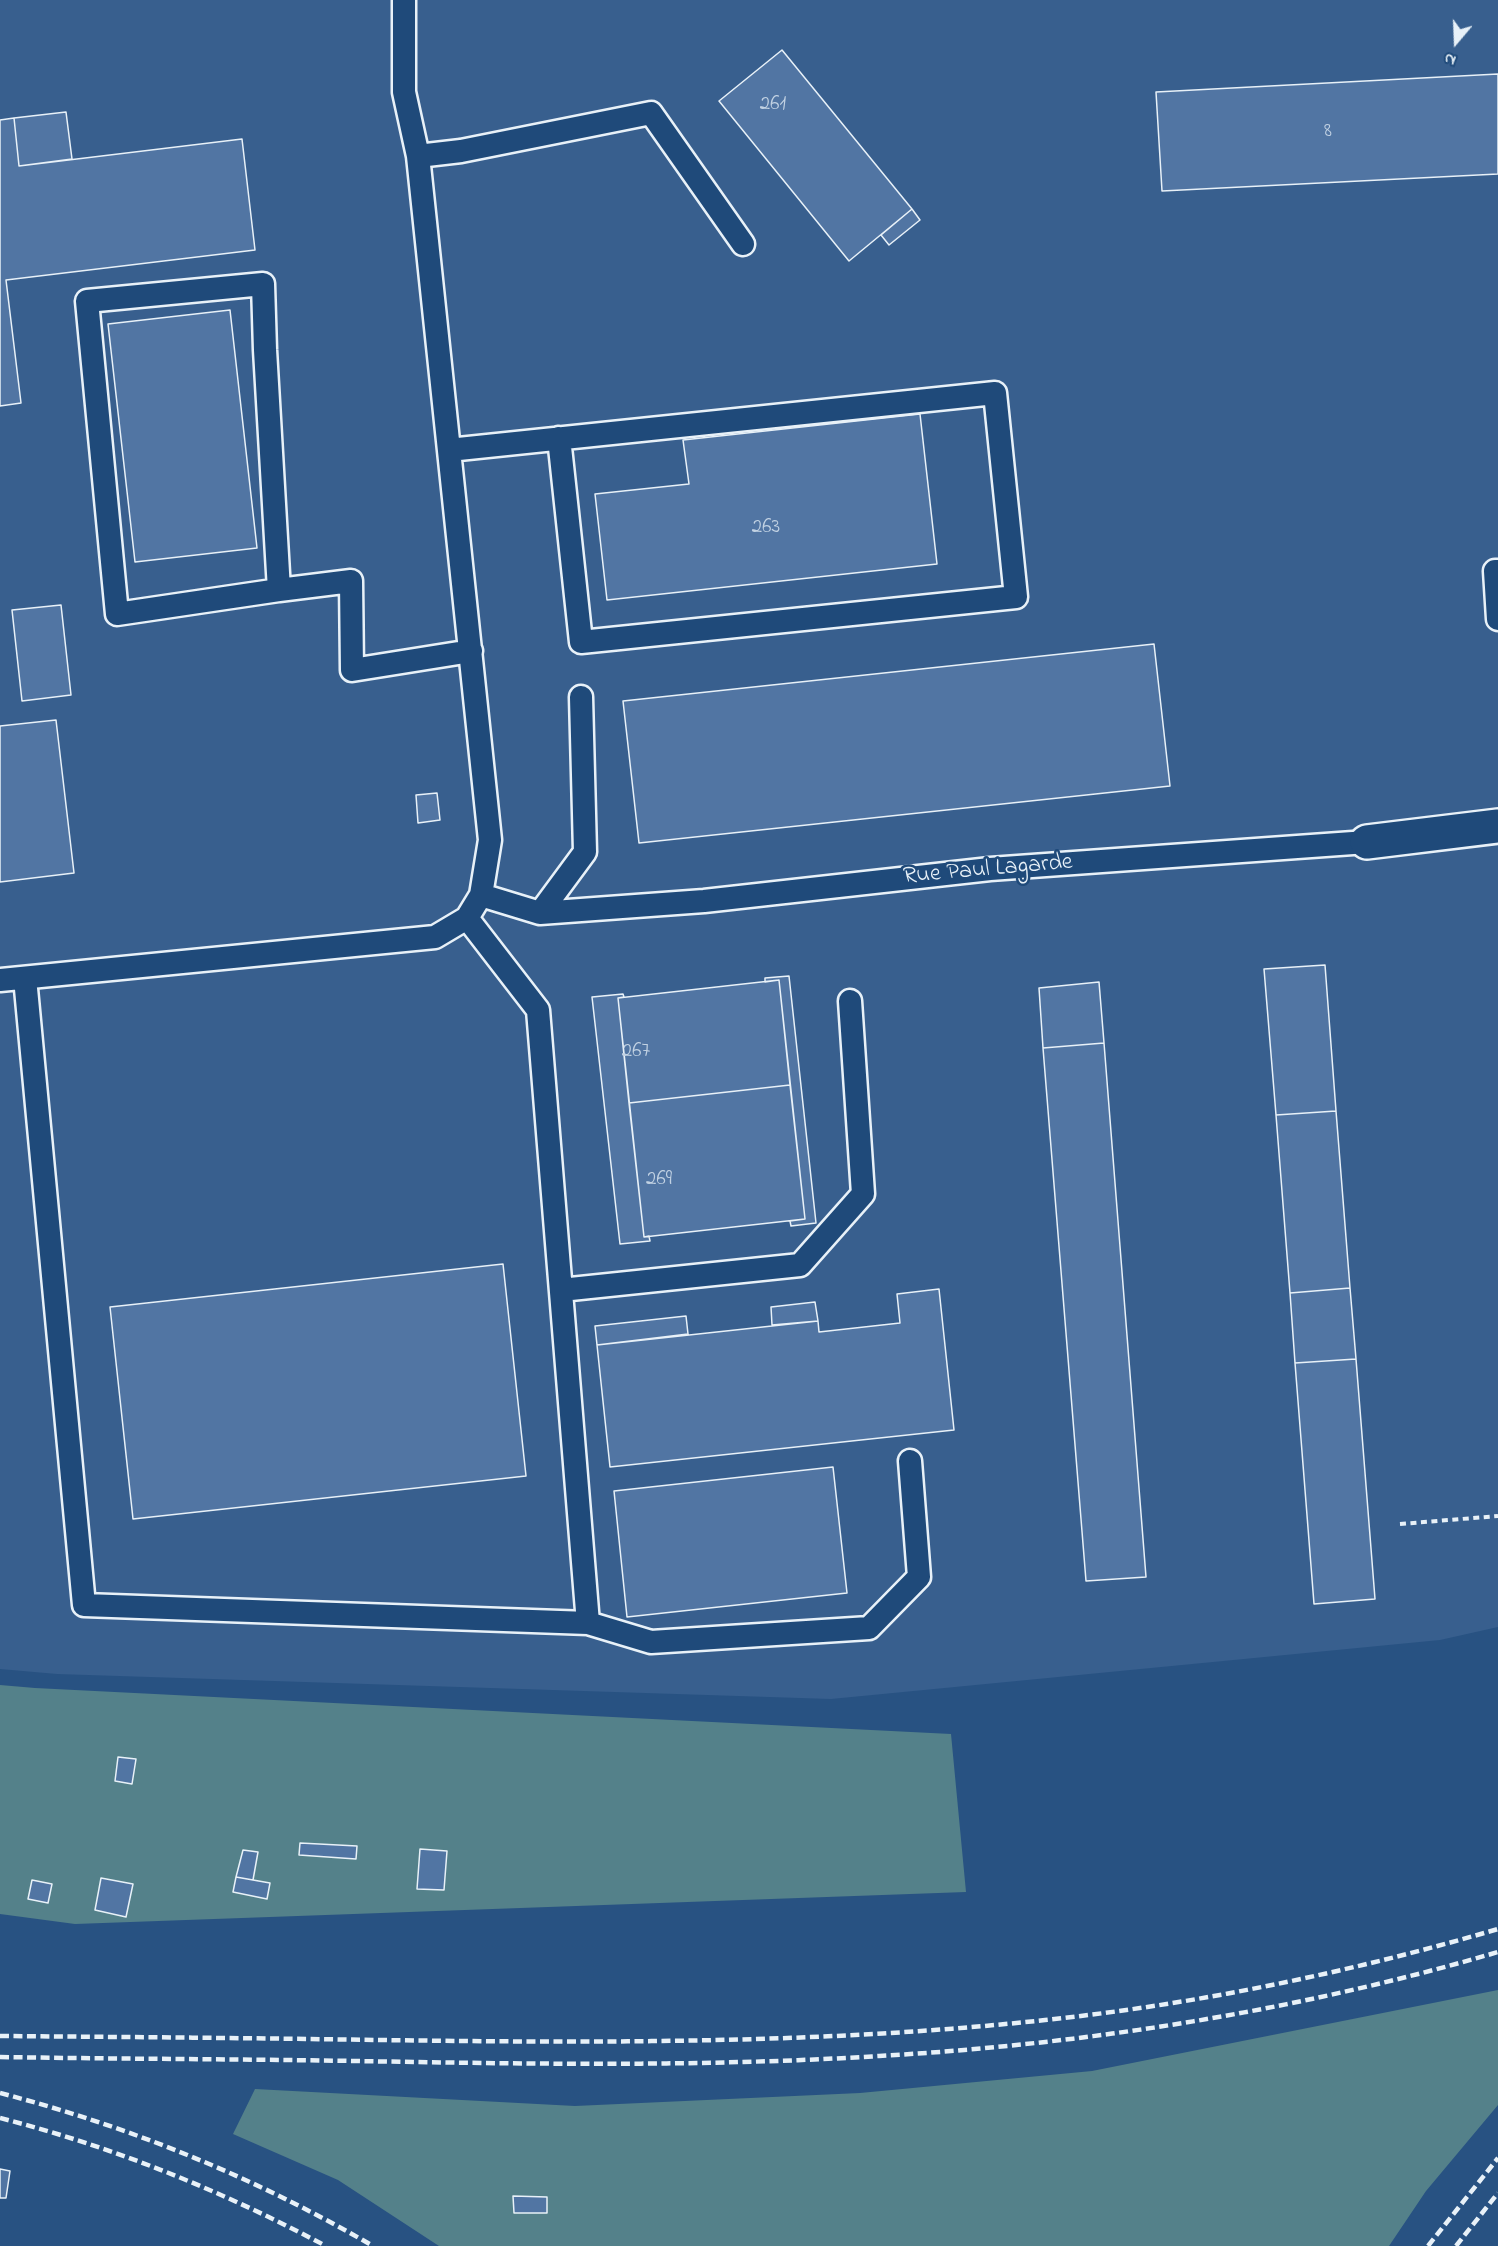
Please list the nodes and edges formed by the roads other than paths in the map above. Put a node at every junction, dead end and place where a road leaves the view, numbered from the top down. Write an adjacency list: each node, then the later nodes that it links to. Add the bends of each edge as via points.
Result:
1 (404, 0): 2 (lane, via 404,92)
2 (418, 156): 3 (lane, via 651,113); 5 (lane)
3 (743, 244)
4 (559, 438): 4 (lane, via 995,393 1016,597 581,642); 5 (lane)
5 (449, 450): 9 (lane)
6 (1498, 571): 8 (lane)
7 (279, 590): 7 (lane, via 263,284 87,301 117,614); 9 (lane, via 351,581 352,670)
8 (1498, 619)
9 (471, 651): 13 (lane, via 490,840)
10 (581, 697): 14 (lane, via 585,852)
11 (1498, 826): 12 (street, Rue Paul Lagarde)
12 (1367, 842): 14 (lane, Rue Paul Lagarde, via 990,869 704,901)
13 (481, 895): 14 (lane, Rue Paul Lagarde); 15 (lane)
14 (540, 913)
15 (467, 918): 16 (lane, via 435,937); 19 (lane, via 538,1010)
16 (25, 978): 17 (lane); 21 (lane, via 84,1605)
17 (0, 981)
18 (849, 1001): 19 (lane, via 863,1194 800,1265)
19 (561, 1290): 21 (lane)
20 (910, 1461): 21 (lane, via 918,1577 869,1628 651,1642)
21 (588, 1623)

